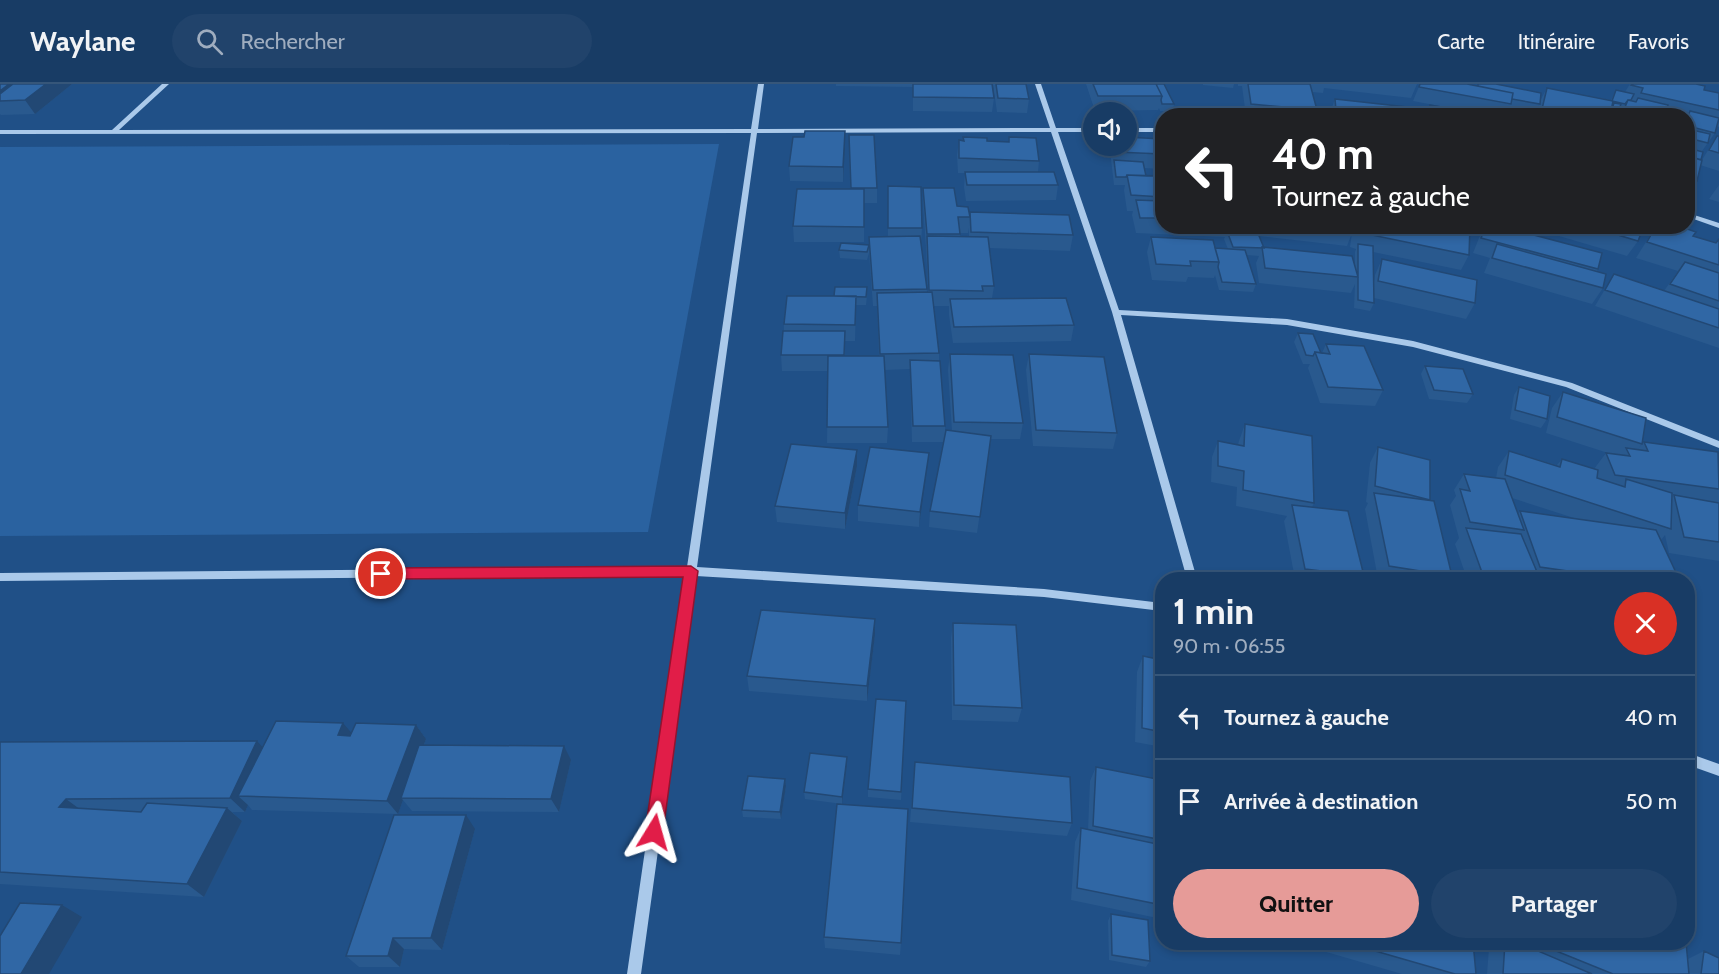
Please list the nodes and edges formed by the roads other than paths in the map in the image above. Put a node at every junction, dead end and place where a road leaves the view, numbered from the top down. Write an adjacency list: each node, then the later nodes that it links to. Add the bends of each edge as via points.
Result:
1 (166, 84): 10 (street)
2 (762, 84): 5 (street)
3 (1038, 84): 4 (street)
4 (1053, 129): 5 (street); 6 (street); 13 (street)
5 (755, 130): 10 (street); 15 (street)
6 (1083, 130)
7 (1137, 130): 8 (street)
8 (1155, 130)
9 (0, 132): 10 (street)
10 (113, 132)
11 (1695, 217): 12 (street)
12 (1719, 226)
13 (1116, 312): 14 (street, via 1287,322 1413,344 1569,385); 16 (street)
14 (1719, 445)
15 (691, 571): 17 (street); 18 (street, via 1020,591); 21 (street)
16 (1190, 572)
17 (0, 577)
18 (1155, 606)
19 (1695, 761): 20 (street)
20 (1719, 770)
21 (633, 974)

